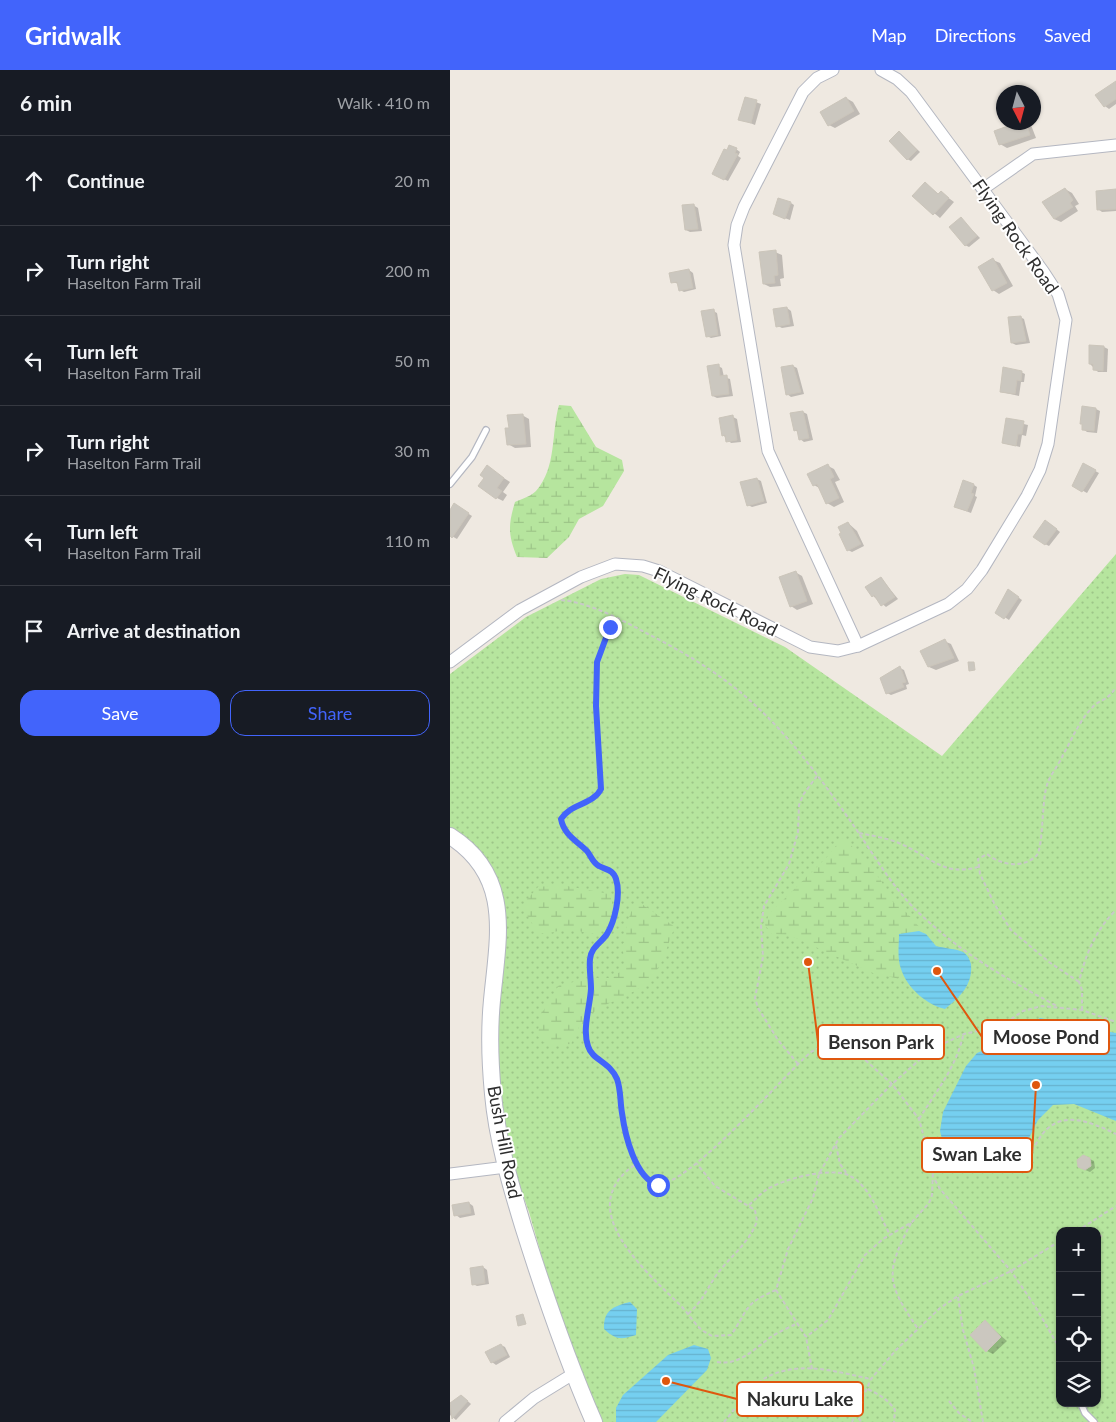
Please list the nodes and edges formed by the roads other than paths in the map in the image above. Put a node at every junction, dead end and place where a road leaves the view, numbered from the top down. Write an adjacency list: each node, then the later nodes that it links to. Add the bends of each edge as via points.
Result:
1 (834, 70): 7 (street, via 809,84 798,101 744,206 734,245 768,451)
2 (881, 70): 4 (street, Flying Rock Road, via 911,92)
3 (1116, 145): 4 (street, via 1033,154)
4 (983, 190): 7 (street, Flying Rock Road, via 1054,286 1064,311 1065,337 1048,444 1027,496 967,589 948,604)
5 (486, 430): 6 (lane, via 472,457)
6 (450, 484)
7 (858, 646): 8 (street, Flying Rock Road, via 838,651 810,647 658,571 643,566 615,564 539,598)
8 (451, 661)
9 (450, 836): 10 (street, Bush Hill Road, via 469,850 484,869 497,904 499,940 492,999 491,1071 496,1120)
10 (506, 1167): 11 (street); 12 (street, Bush Hill Road)
11 (450, 1174)
12 (573, 1374): 14 (street, via 534,1398); 15 (street, Bush Hill Road)
13 (1082, 1407): 16 (lane)
14 (505, 1422)
15 (594, 1422)
16 (1094, 1422)

